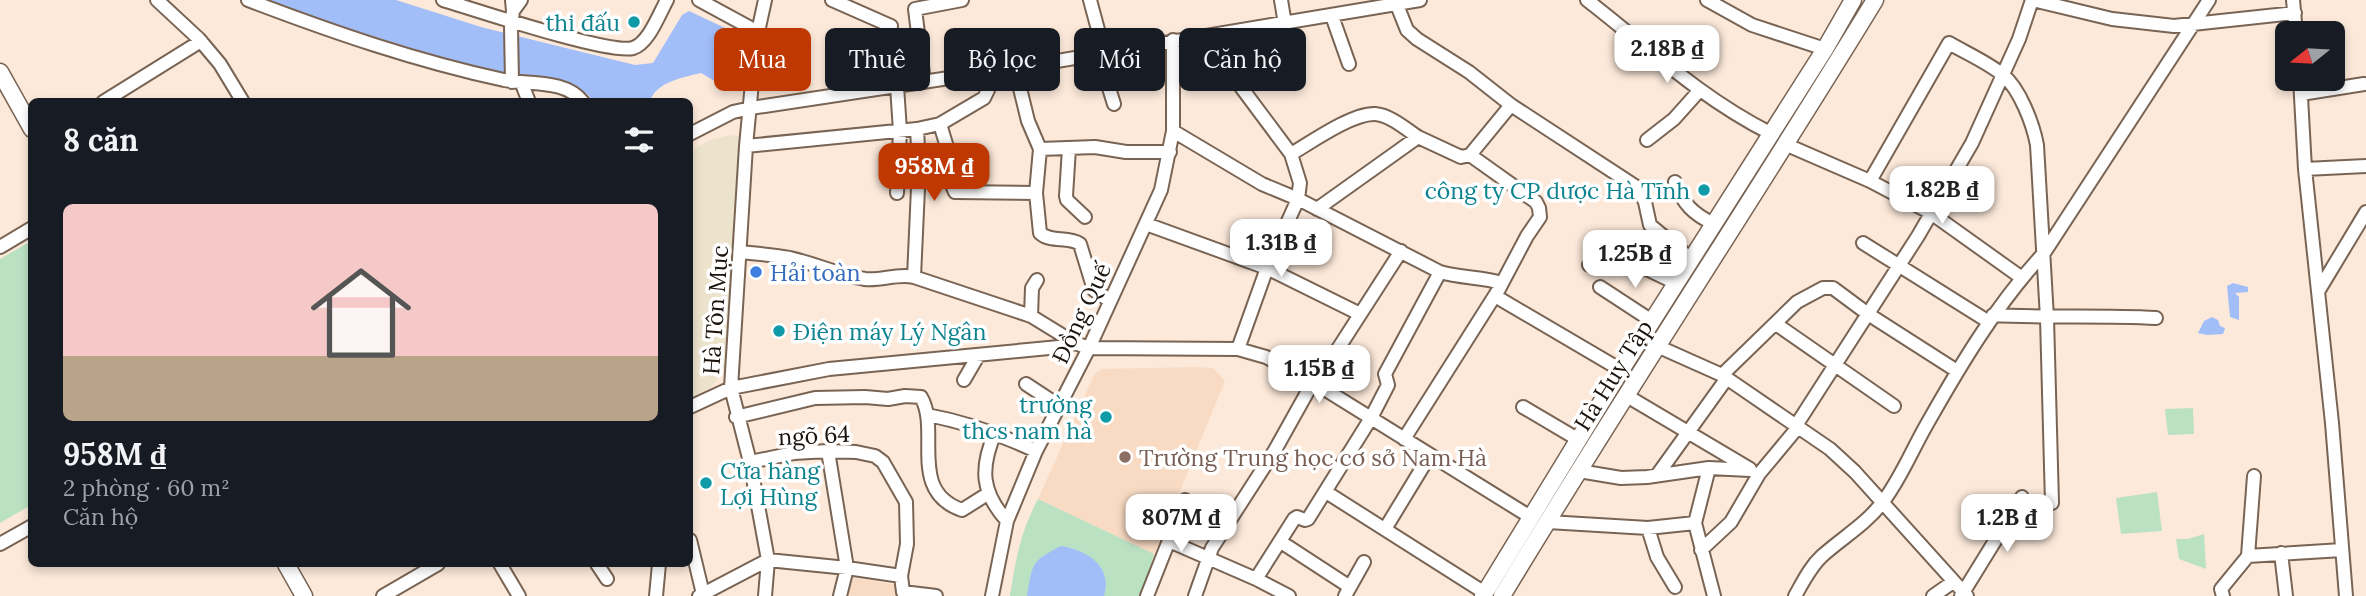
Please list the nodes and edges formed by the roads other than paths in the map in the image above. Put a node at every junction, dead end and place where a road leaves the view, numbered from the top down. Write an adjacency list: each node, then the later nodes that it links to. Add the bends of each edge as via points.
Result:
1 (157, 0): 34 (street)
2 (248, 0): 40 (street, via 456,70)
3 (443, 0): 22 (street)
4 (667, 0): 22 (street, via 643,40 632,48 591,43)
5 (699, 0): 27 (street)
6 (765, 0): 28 (street, Hà Tôn Mục)
7 (832, 0): 26 (street)
8 (962, 0): 18 (street)
9 (1090, 0): 30 (street)
10 (1280, 0): 24 (street)
11 (1420, 0): 20 (street)
12 (1587, 0): 49 (street)
13 (1707, 0): 36 (street, via 1752,24)
14 (1853, 0): 36 (main road, Hà Huy Tập)
15 (1875, 0): 67 (main road, Hà Huy Tập)
16 (2032, 0): 25 (street, via 2112,19); 39 (street)
17 (2210, 0): 25 (street)
18 (913, 4): 29 (street)
19 (1361, 5): 20 (street); 23 (street)
20 (1397, 5): 56 (street, via 1407,30)
21 (2294, 7): 25 (street)
22 (513, 12): 40 (street)
23 (1332, 16): 24 (street); 37 (street)
24 (1285, 24): 31 (street)
25 (2193, 25): 92 (street)
26 (891, 26)
27 (751, 28)
28 (759, 28)
29 (916, 28)
30 (1096, 28)
31 (1260, 28)
32 (1179, 39): 33 (street)
33 (1173, 40): 35 (street); 62 (street, Đồng Quế)
34 (201, 41): 51 (street); 52 (street)
35 (1165, 41)
36 (1825, 49): 64 (main road, Hà Huy Tập)
37 (1349, 64)
38 (0, 72): 58 (main road)
39 (2003, 75): 77 (street, via 1949,43); 83 (street, via 1972,143); 92 (street, via 2034,126)
40 (516, 80): 53 (street); 54 (street, via 570,89)
41 (2364, 84): 50 (street)
42 (753, 91): 57 (street, Hà Tôn Mục)
43 (864, 91): 57 (street)
44 (897, 91): 61 (street)
45 (988, 91): 59 (street, via 984,98)
46 (1021, 91): 70 (street)
47 (1111, 91): 55 (street)
48 (1244, 91): 72 (street)
49 (1699, 91): 64 (street); 66 (street)
50 (2301, 93): 75 (street)
51 (109, 98)
52 (241, 98)
53 (527, 98)
54 (579, 98)
55 (1114, 104)
56 (1511, 104): 73 (street); 93 (street, via 1638,188 1650,226)
57 (751, 108): 63 (street); 68 (street, Hà Tôn Mục)
58 (28, 122)
59 (940, 124): 60 (street); 79 (street, via 955,192)
60 (918, 129): 61 (street); 98 (street)
61 (900, 131): 68 (street); 78 (street)
62 (1173, 131): 71 (street, Đồng Quế); 80 (street, via 1262,184)
63 (693, 132)
64 (1770, 133): 86 (main road, Hà Huy Tập)
65 (1418, 137): 72 (street, via 1375,114 1340,125); 73 (street, via 1461,157); 81 (street)
66 (1647, 140)
67 (1787, 145): 77 (street); 116 (main road, Hà Huy Tập)
68 (747, 146): 91 (street, Hà Tôn Mục)
69 (1069, 148): 70 (street); 71 (street); 84 (street, via 1066,196)
70 (1040, 149): 79 (street)
71 (1170, 152): 85 (street, Đồng Quế)
72 (1291, 154): 80 (street, via 1300,183)
73 (1470, 155): 101 (street, via 1539,208 1540,217)
74 (2366, 166): 75 (street)
75 (2305, 169): 104 (street)
76 (1675, 181): 86 (street, via 1681,199)
77 (1870, 181): 83 (street)
78 (897, 193)
79 (1036, 193): 106 (street, via 1040,233 1080,244 1094,290)
80 (1298, 199): 81 (street); 96 (street)
81 (1317, 209): 90 (street)
82 (2366, 212): 104 (street)
83 (1931, 213): 95 (street); 99 (street)
84 (1085, 217)
85 (1146, 224): 96 (street); 106 (street, Đồng Quế)
86 (1714, 224): 93 (main road, Hà Huy Tập)
87 (28, 230): 89 (street)
88 (1863, 243): 95 (street)
89 (0, 247)
90 (1401, 251): 97 (street); 107 (street)
91 (741, 252): 98 (street, via 788,258 866,279); 127 (street, Hà Tôn Mục)
92 (2044, 253): 99 (street); 111 (street)
93 (1691, 259): 102 (main road, Hà Huy Tập)
94 (1589, 265): 102 (street, via 1600,249 1605,249)
95 (1898, 266): 108 (street); 110 (street)
96 (1268, 268): 107 (street); 118 (street)
97 (1440, 272): 101 (street); 135 (street, via 1385,374 1388,385)
98 (914, 278): 109 (street)
99 (2022, 278): 110 (street)
100 (1037, 280): 109 (street, via 1032,288)
101 (1502, 283): 105 (street)
102 (1676, 283): 113 (main road, Hà Huy Tập)
103 (1600, 287): 113 (street)
104 (2319, 291): 166 (street)
105 (1495, 296): 121 (street); 139 (street)
106 (1110, 300): 117 (street, Đồng Quế)
107 (1360, 314): 125 (street)
108 (1868, 314): 114 (street, via 1833,288 1823,288 1797,303); 120 (street); 122 (street)
109 (1031, 316): 115 (street)
110 (1991, 318): 111 (street); 122 (street)
111 (2047, 318): 112 (street); 155 (street)
112 (2156, 318)
113 (1652, 321): 121 (main road, Hà Huy Tập)
114 (1776, 324): 120 (street); 123 (street)
115 (1075, 342): 117 (street); 119 (street)
116 (1657, 346): 123 (street); 128 (main road, Hà Huy Tập)
117 (1089, 348): 118 (street); 131 (street, Đồng Quế)
118 (1238, 349): 125 (street, via 1266,356)
119 (978, 356): 124 (street); 127 (street, via 829,369)
120 (1835, 366): 130 (street); 136 (street)
121 (1621, 370): 140 (main road, Hà Huy Tập)
122 (1957, 371): 154 (street)
123 (1724, 376): 136 (street); 137 (street)
124 (964, 380)
125 (1313, 382): 135 (street); 171 (street)
126 (1026, 384): 131 (street)
127 (731, 388): 129 (street); 134 (street, Hà Tôn Mục)
128 (1627, 396): 137 (street); 146 (main road, Hà Huy Tập)
129 (693, 406)
130 (1894, 406)
131 (1060, 407): 142 (street, Đồng Quế)
132 (1523, 407): 140 (street)
133 (927, 415): 134 (street, via 921,397 905,396 815,398); 138 (street); 151 (street, via 927,457 942,498 961,510)
134 (736, 417): 144 (street, Hà Tôn Mục)
135 (1371, 418): 139 (street); 150 (street)
136 (1798, 425): 147 (street); 154 (street, via 1830,449)
137 (1689, 432): 147 (street); 148 (street)
138 (995, 433): 142 (street); 151 (street, via 985,455)
139 (1404, 439): 143 (street)
140 (1579, 440): 156 (main road, Hà Huy Tập)
141 (828, 451): 144 (street, ngõ 64); 178 (street); 179 (street, ngõ 64, via 866,454 883,462 906,502 907,544)
142 (1036, 451): 157 (street, Đồng Quế)
143 (1430, 455): 156 (street); 161 (street)
144 (750, 462): 170 (street, Hà Tôn Mục)
145 (1709, 468): 147 (street); 148 (street); 158 (street)
146 (1579, 471): 148 (street, via 1621,478); 156 (main road, Hà Huy Tập)
147 (1755, 472): 165 (street, via 1731,522)
148 (1658, 474)
149 (2254, 476): 169 (street)
150 (1326, 492): 161 (street); 163 (street, via 1308,519 1294,519)
151 (989, 493): 157 (street)
152 (2022, 497): 188 (street)
153 (1185, 500): 162 (street)
154 (1882, 503): 182 (street); 201 (street, via 1821,558)
155 (2052, 503)
156 (1540, 520): 160 (street); 185 (main road, Hà Huy Tập); 187 (main road, Hà Huy Tập)
157 (1007, 521): 196 (street, Đồng Quế)
158 (1695, 523): 160 (street); 165 (street)
159 (28, 528): 164 (street)
160 (1648, 528): 183 (street, via 1657,557)
161 (1385, 529): 187 (street)
162 (1169, 541): 171 (street); 197 (street)
163 (1281, 542): 181 (street); 184 (street)
164 (0, 544)
165 (1701, 550): 200 (street)
166 (2342, 550): 167 (street); 205 (street)
167 (2281, 553): 169 (street); 204 (street)
168 (693, 556): 186 (street)
169 (2248, 556): 203 (street, via 2221,589)
170 (768, 559): 178 (street); 186 (street); 193 (street, Hà Tôn Mục)
171 (1209, 559): 181 (street); 198 (street)
172 (1364, 562): 184 (street)
173 (288, 567): 189 (main road)
174 (433, 567): 190 (street)
175 (502, 567): 191 (street)
176 (599, 567): 180 (street)
177 (659, 567): 192 (street)
178 (847, 568): 179 (street); 194 (street)
179 (901, 576): 195 (street, via 903,592)
180 (607, 579)
181 (1256, 579): 199 (street)
182 (1953, 582): 188 (street); 202 (street)
183 (1675, 587)
184 (1347, 592)
185 (1507, 594)
186 (700, 595)
187 (1484, 595)
188 (1964, 595)
189 (304, 596)
190 (383, 596)
191 (519, 596)
192 (656, 596)
193 (765, 596)
194 (840, 596)
195 (936, 596)
196 (992, 596)
197 (1147, 596)
198 (1195, 596)
199 (1289, 596)
200 (1714, 596)
201 (1796, 596)
202 (1933, 596)
203 (2223, 596)
204 (2286, 596)
205 (2346, 596)

